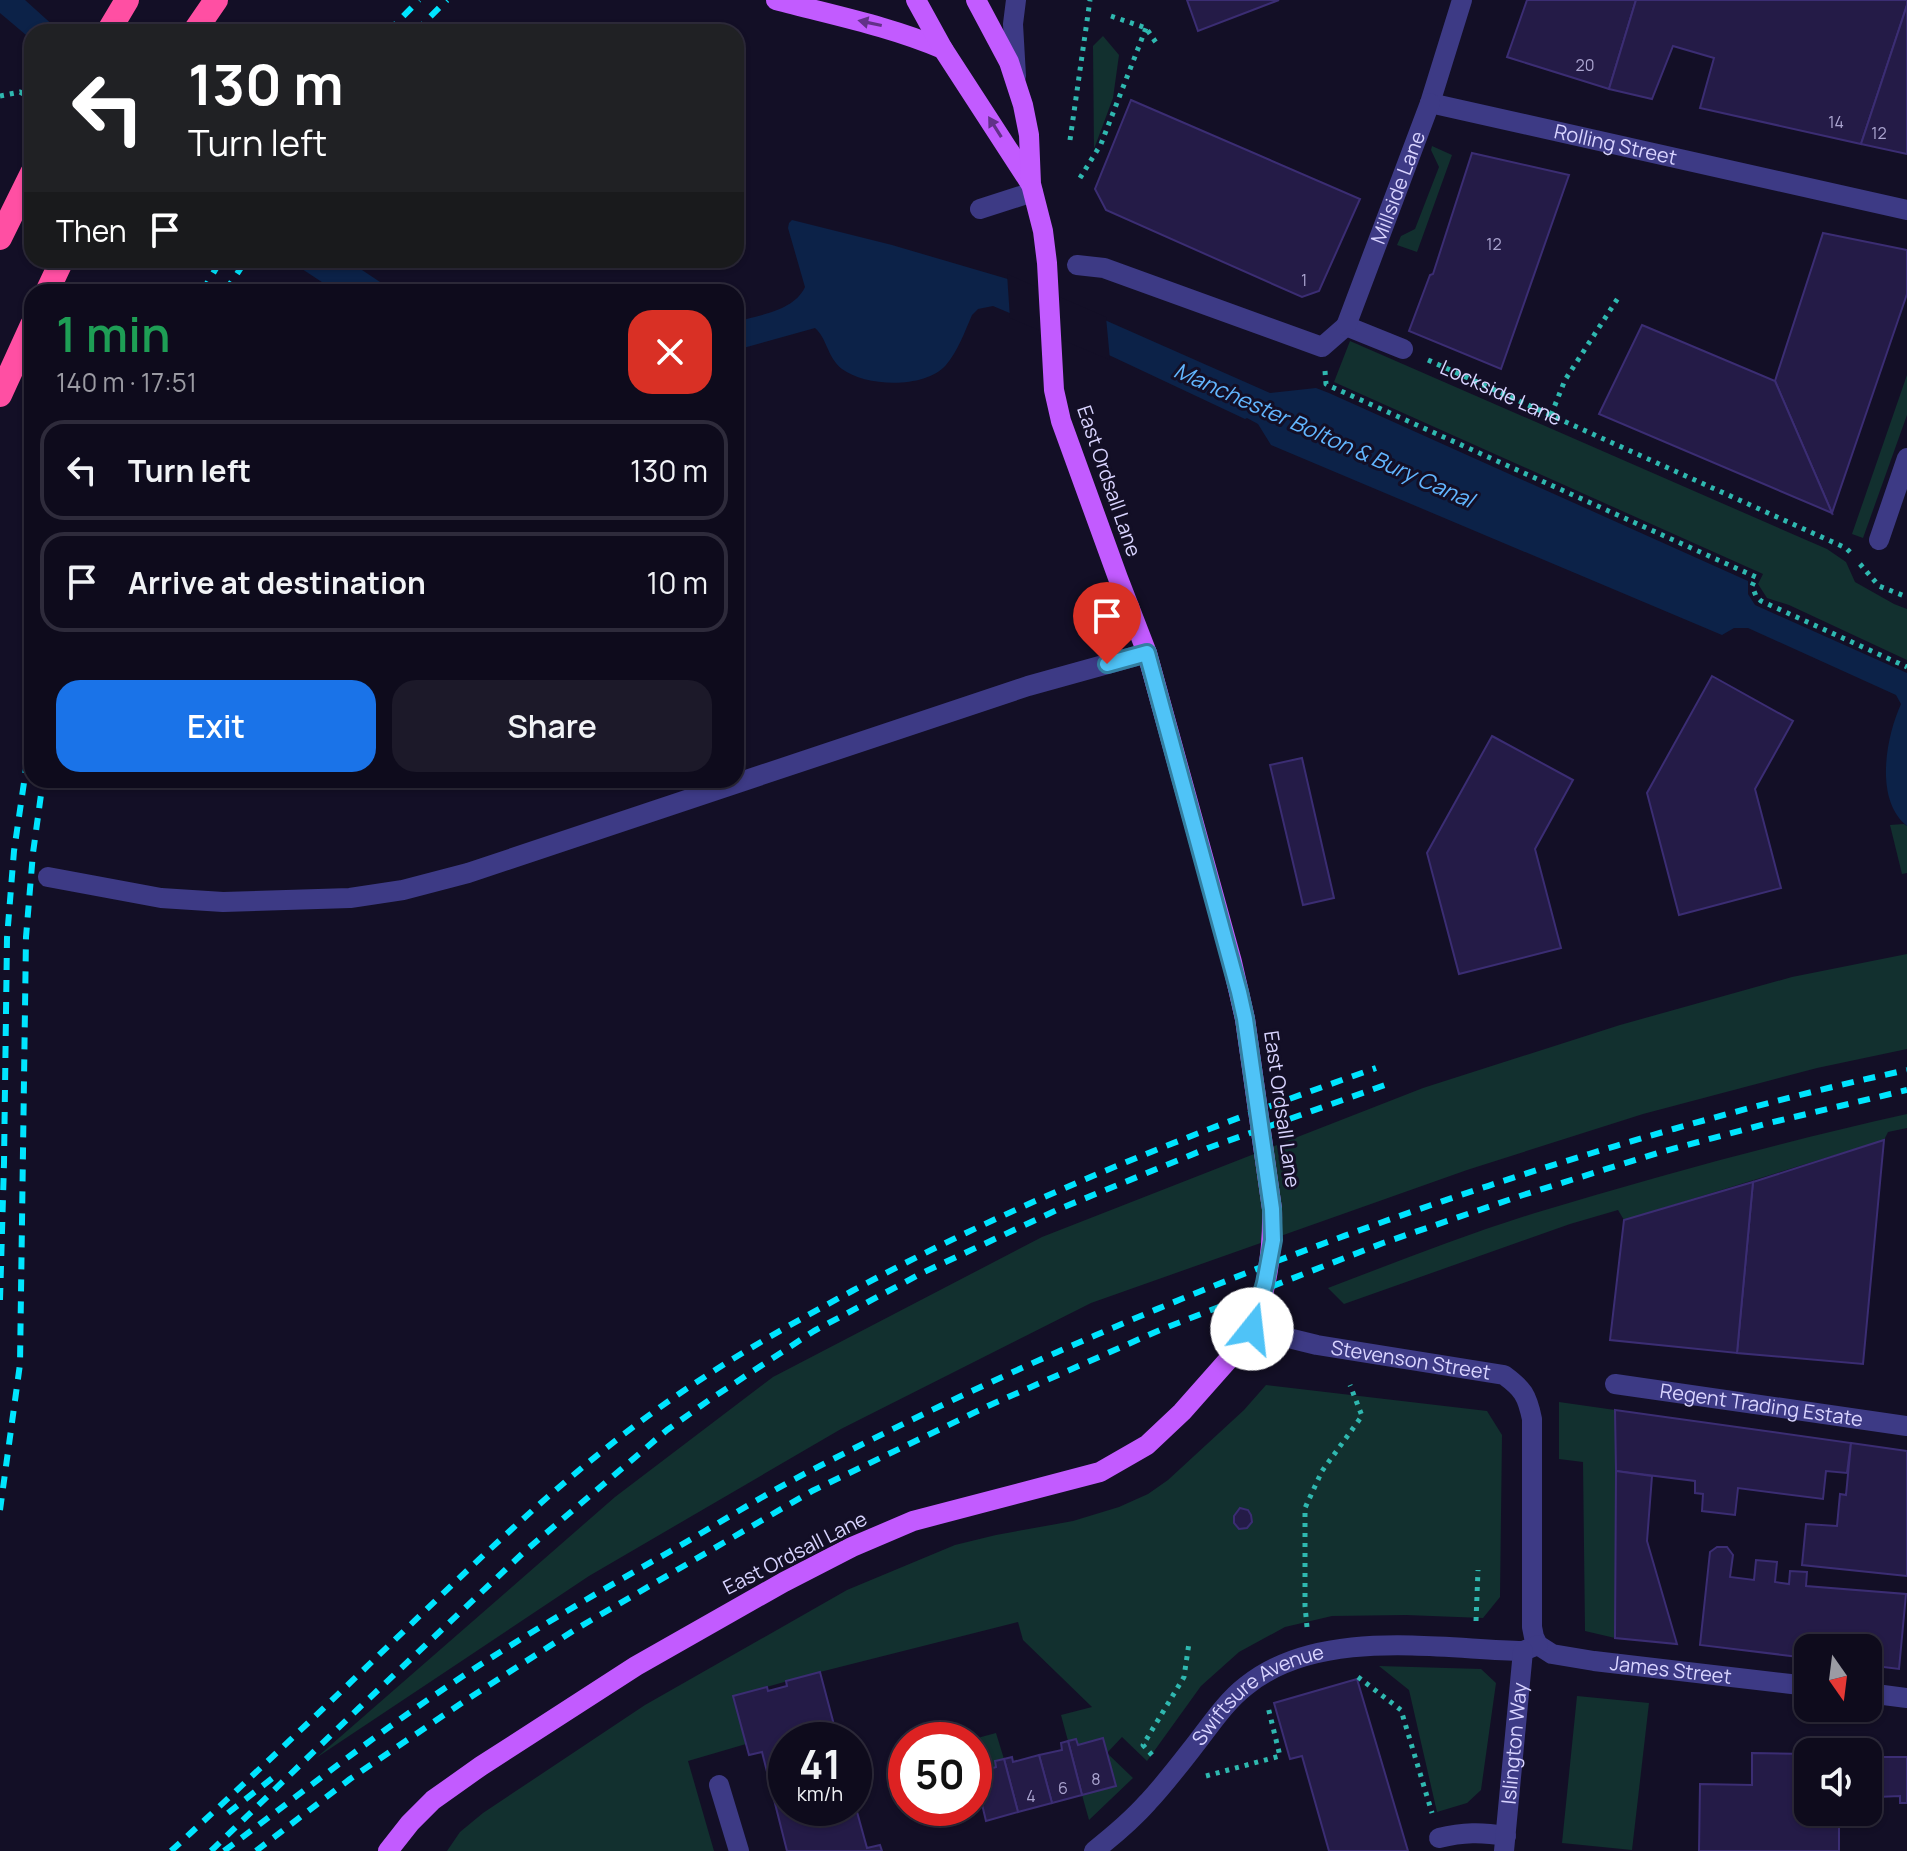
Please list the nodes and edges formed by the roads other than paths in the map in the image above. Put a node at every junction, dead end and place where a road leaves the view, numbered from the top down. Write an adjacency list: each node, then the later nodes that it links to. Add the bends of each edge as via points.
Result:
1 (127, 0): 8 (highway)
2 (216, 0): 9 (highway)
3 (776, 0): 10 (main road, one-way to 3, via 882,26)
4 (916, 0): 10 (main road, East Ordsall Lane)
5 (976, 0): 11 (main road, East Ordsall Lane)
6 (1016, 0): 11 (street)
7 (1462, 0): 12 (street)
8 (113, 24)
9 (200, 24)
10 (943, 49): 13 (main road, East Ordsall Lane, one-way to 10)
11 (1016, 81): 13 (main road, East Ordsall Lane, via 1029,135)
12 (1430, 103): 16 (street, Rolling Street); 19 (street, Millside Lane)
13 (1032, 188): 15 (street); 25 (main road, East Ordsall Lane, via 1043,231 1054,390 1061,421)
14 (24, 189): 17 (highway)
15 (980, 209)
16 (1907, 210)
17 (0, 238)
18 (1077, 265): 19 (street, via 1104,268 1322,347)
19 (1346, 326): 21 (street)
20 (24, 342): 22 (highway)
21 (1403, 349)
22 (0, 395)
23 (1907, 458): 24 (street)
24 (1879, 540)
25 (1147, 653): 26 (street, via 1028,686); 29 (main road, East Ordsall Lane, via 1245,1019 1273,1240)
26 (744, 781)
27 (723, 788): 28 (street, via 468,873 350,898 161,898)
28 (48, 877)
29 (1252, 1329): 33 (street, Stevenson Street, via 1317,1345 1504,1375 1520,1387 1532,1419); 40 (main road, East Ordsall Lane, via 1147,1445 1100,1472 913,1521 784,1582 636,1666 481,1766 433,1800)
30 (1615, 1384): 31 (street, Regent Trading Estate)
31 (1907, 1426)
32 (1474, 1648): 33 (street, James Street); 42 (street, Swiftsure Avenue, via 1345,1648 1276,1667 1224,1708 1148,1803)
33 (1531, 1648): 34 (street, James Street, via 1594,1661); 39 (street, Islington Way)
34 (1794, 1684)
35 (1882, 1695): 36 (street)
36 (1907, 1698)
37 (719, 1785): 41 (street)
38 (1436, 1828): 39 (street, Islington Way, via 1483,1832)
39 (1505, 1843)
40 (388, 1851)
41 (739, 1851)
42 (1094, 1851)

